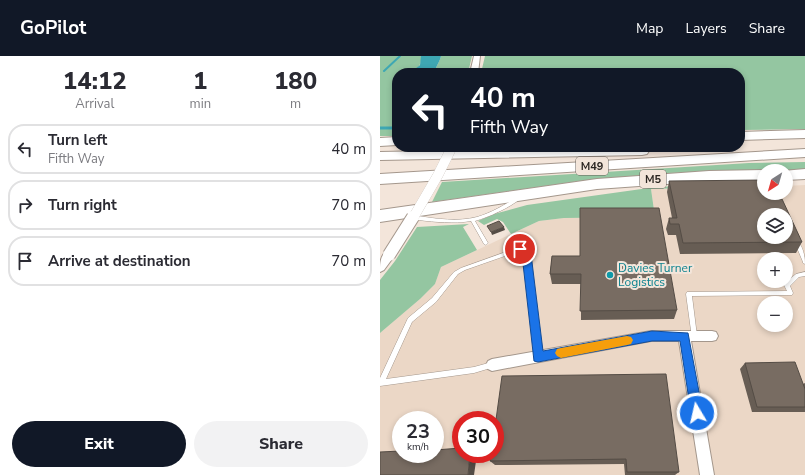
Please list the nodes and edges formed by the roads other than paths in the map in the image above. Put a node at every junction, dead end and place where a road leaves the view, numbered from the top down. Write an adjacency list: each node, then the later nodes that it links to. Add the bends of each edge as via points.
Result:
1 (477, 56): 2 (street)
2 (475, 68)
3 (805, 134): 4 (highway)
4 (745, 136)
5 (392, 141): 6 (highway)
6 (380, 142)
7 (450, 152): 25 (street, bridge, via 424,200)
8 (595, 152): 11 (highway)
9 (745, 152): 10 (highway)
10 (805, 152): 15 (highway, M49)
11 (380, 156)
12 (805, 174): 14 (highway)
13 (757, 175): 16 (highway, M5, via 653,179)
14 (793, 175)
15 (380, 179)
16 (542, 192): 17 (highway); 18 (highway, M5)
17 (521, 197): 19 (highway); 20 (lane)
18 (380, 216)
19 (418, 218): 20 (lane, via 440,221); 21 (highway)
20 (472, 220): 23 (lane)
21 (380, 226)
22 (794, 236): 24 (lane)
23 (486, 243)
24 (805, 262)
25 (380, 267)
26 (805, 274): 27 (lane, via 798,275 787,285 790,293 689,294)
27 (689, 336): 28 (street); 29 (street, via 652,336); 32 (street)
28 (712, 336)
29 (538, 357): 30 (street); 31 (lane, via 526,254 520,249 456,273 434,300 410,320)
30 (492, 365): 31 (lane, via 474,370)
31 (380, 383)
32 (707, 475)

